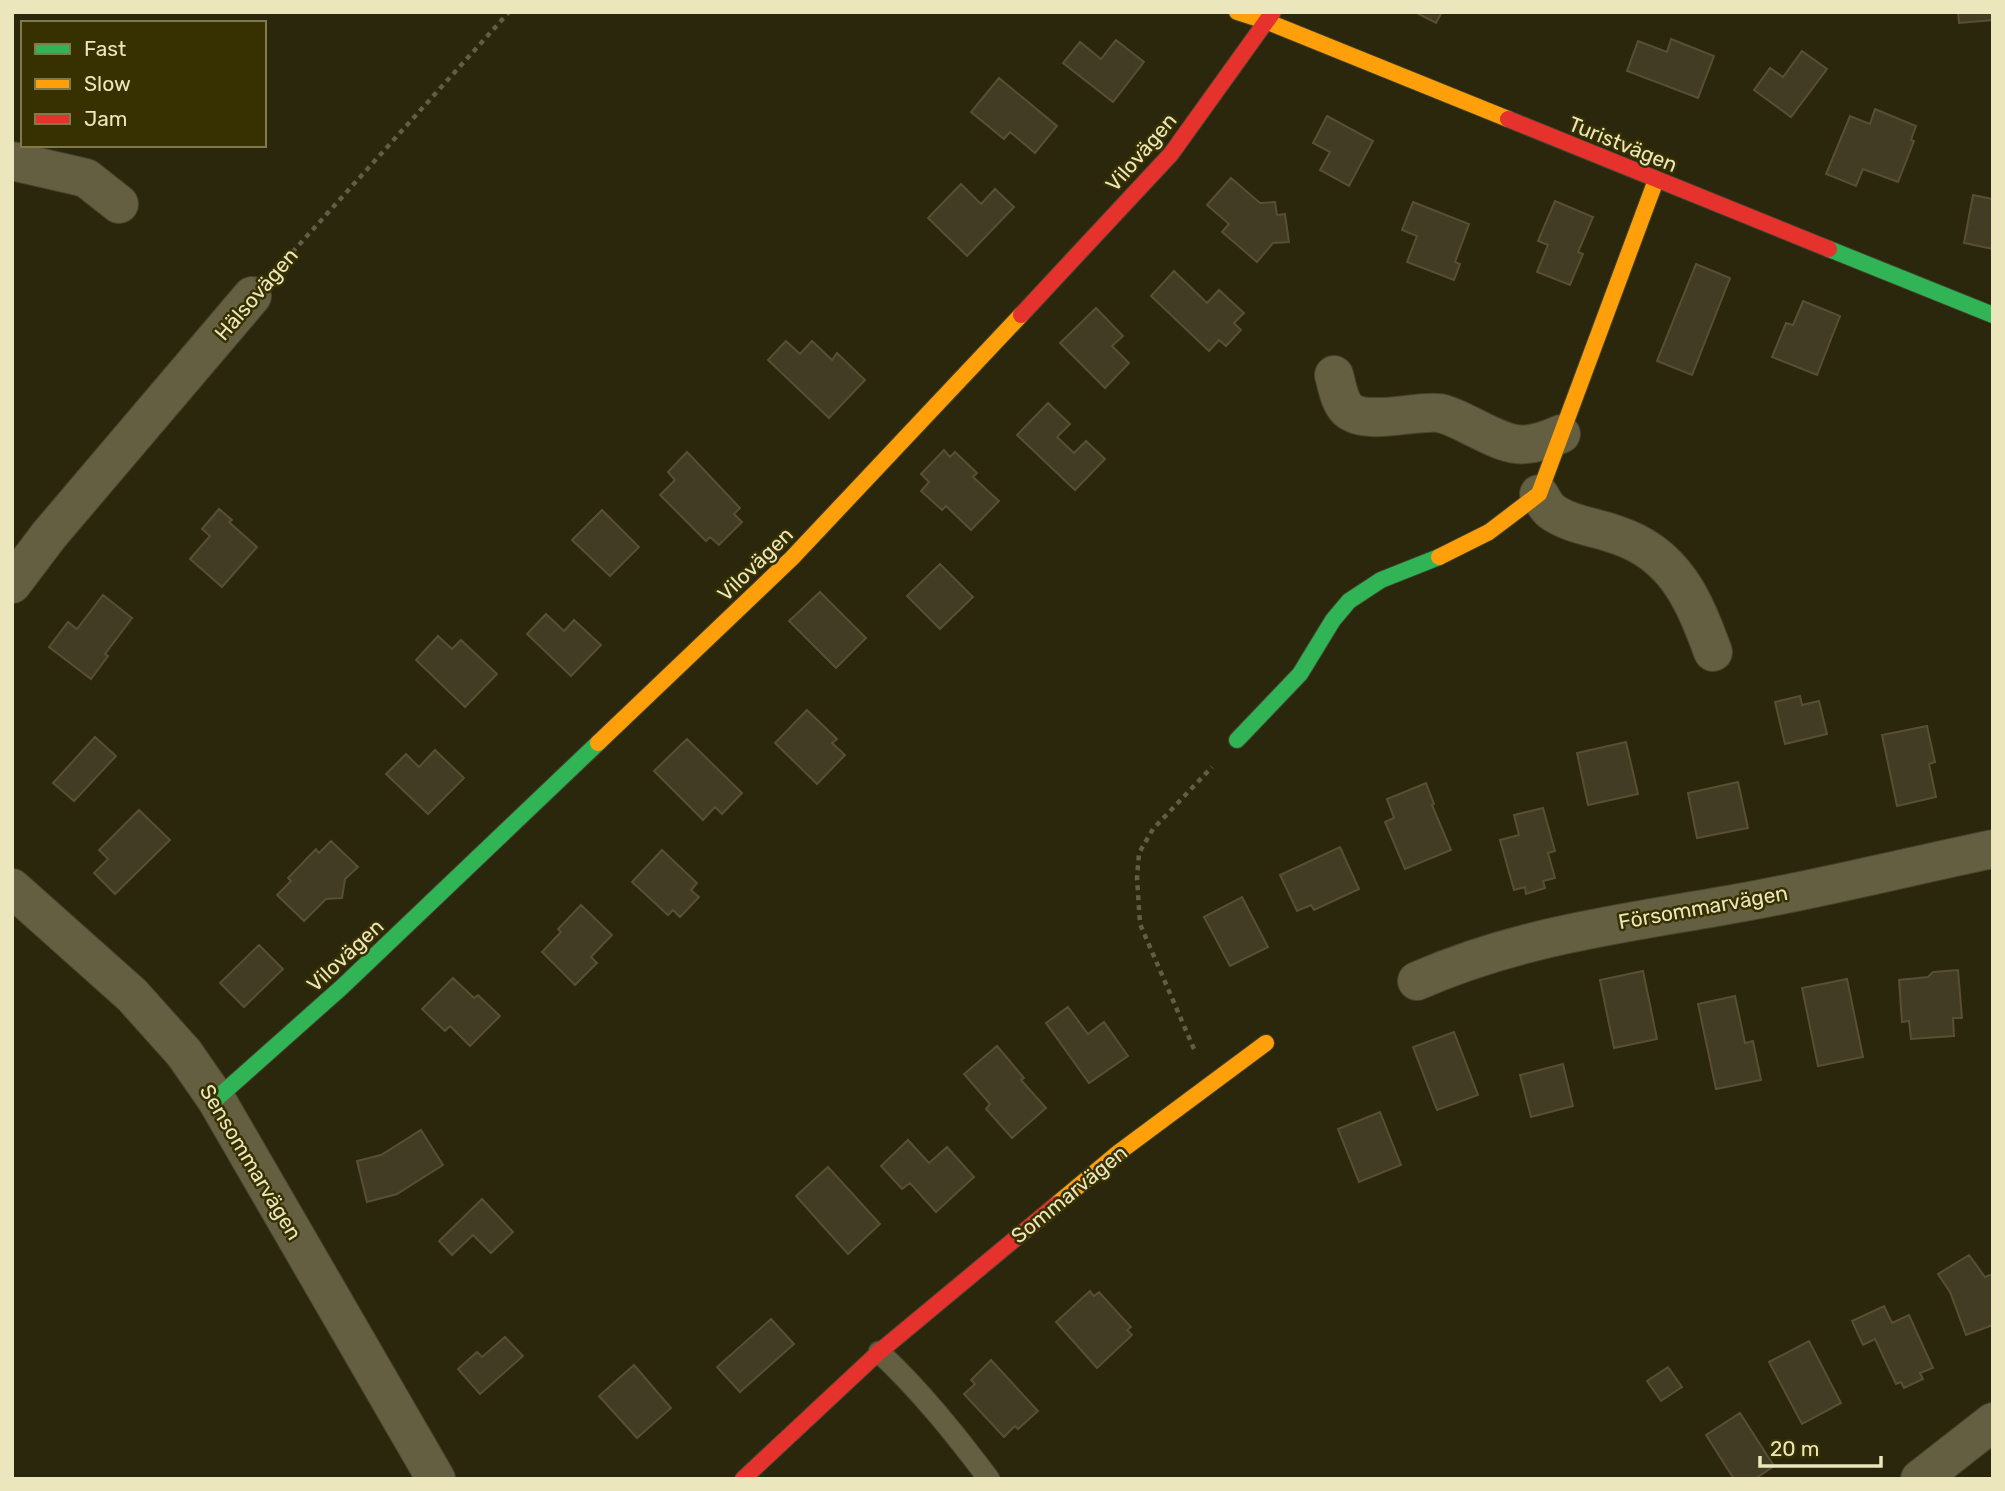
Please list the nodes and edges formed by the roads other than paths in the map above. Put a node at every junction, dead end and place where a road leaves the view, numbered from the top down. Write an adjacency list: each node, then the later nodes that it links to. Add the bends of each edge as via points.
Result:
1 (1237, 12): 2 (street, Turistvägen)
2 (1270, 17): 4 (street, Turistvägen); 18 (street, Vilovägen, via 1171,154 810,539 342,987)
3 (12, 161): 5 (street, via 86,178)
4 (1656, 180): 7 (street, Turistvägen); 9 (street)
5 (119, 204)
6 (252, 296): 11 (street, Hälsovägen)
7 (1993, 315)
8 (1334, 375): 9 (street, via 1349,411 1367,417 1449,415 1506,443 1523,446)
9 (1561, 434): 10 (street)
10 (1539, 494): 12 (street, via 1549,510 1586,527 1620,535 1654,553 1682,581); 13 (street, via 1491,532 1356,594 1300,674)
11 (12, 584)
12 (1713, 652)
13 (1237, 740)
14 (1993, 849): 16 (street, Försommarvägen, via 1718,907 1614,923 1460,962)
15 (12, 888): 18 (street, Sensommarvägen, via 132,995 184,1053)
16 (1417, 981)
17 (1266, 1043): 19 (street, Sommarvägen, via 1118,1153)
18 (216, 1099): 21 (street, Sensommarvägen)
19 (879, 1352): 22 (street, Sommarvägen); 23 (lane, via 919,1392)
20 (1993, 1422): 24 (street)
21 (436, 1479)
22 (743, 1479)
23 (989, 1479)
24 (1920, 1479)

